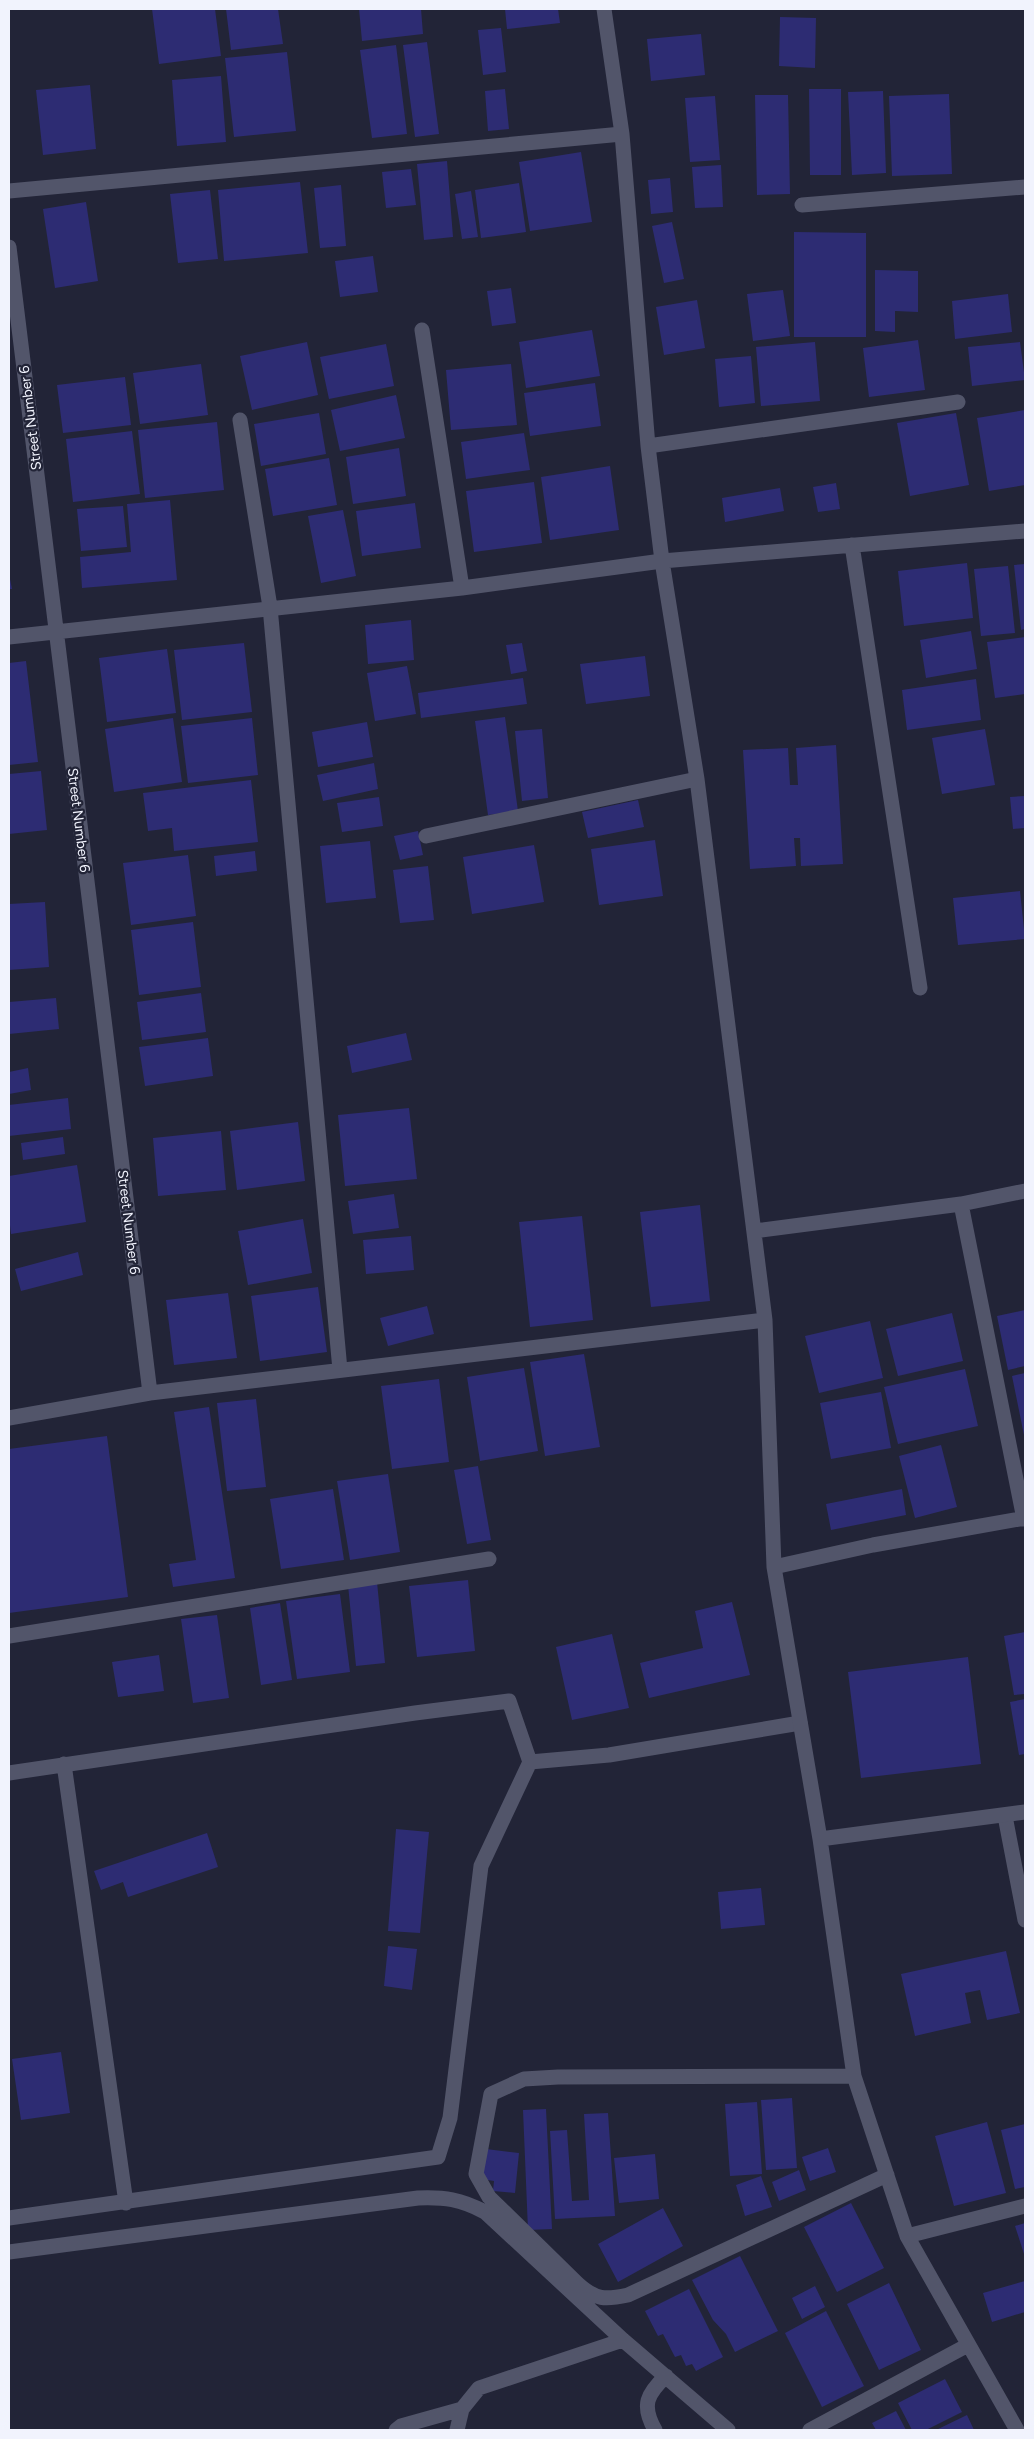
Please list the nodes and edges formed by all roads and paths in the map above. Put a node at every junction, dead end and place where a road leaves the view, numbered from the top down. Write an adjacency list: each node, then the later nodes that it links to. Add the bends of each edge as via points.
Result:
1 (604, 9): 2 (street)
2 (622, 134): 4 (street); 10 (street)
3 (1025, 187): 5 (street)
4 (9, 191)
5 (802, 205)
6 (9, 247): 16 (street, Street Number 6)
7 (422, 330): 14 (street)
8 (958, 402): 10 (street)
9 (240, 420): 15 (street)
10 (648, 446): 13 (street)
11 (1025, 531): 12 (street)
12 (852, 545): 13 (street); 20 (street)
13 (662, 560): 14 (street); 18 (street)
14 (462, 588): 15 (street)
15 (270, 607): 16 (street); 25 (street)
16 (56, 631): 17 (street); 26 (street, Street Number 6)
17 (9, 637)
18 (697, 779): 19 (street); 23 (street)
19 (426, 836)
20 (920, 988)
21 (1025, 1192): 22 (street)
22 (961, 1204): 23 (street); 28 (street)
23 (754, 1231): 24 (street)
24 (765, 1320): 25 (street); 30 (street)
25 (340, 1370): 26 (street)
26 (150, 1393): 27 (street)
27 (9, 1418)
28 (1025, 1519): 30 (street, via 873,1545)
29 (489, 1559): 31 (street)
30 (774, 1567): 32 (street)
31 (9, 1636)
32 (800, 1723): 33 (street, via 609,1755); 38 (street)
33 (530, 1762): 34 (street, via 509,1701); 43 (street, via 482,1866 450,2118 438,2157)
34 (64, 1764): 35 (street); 43 (street)
35 (9, 1773)
36 (1025, 1812): 37 (street)
37 (1005, 1816): 38 (street); 39 (street)
38 (820, 1839): 41 (street)
39 (1019, 1855): 40 (street)
40 (1025, 1920)
41 (854, 2076): 42 (street); 42 (street, via 524,2079 491,2094 476,2174 488,2197 588,2293 606,2300 628,2295)
42 (887, 2175): 46 (street)
43 (126, 2203): 45 (street)
44 (1025, 2206): 46 (street)
45 (9, 2218)
46 (907, 2236): 49 (street)
47 (9, 2252): 48 (street, via 445,2197 485,2212)
48 (623, 2340): 50 (street); 51 (street, via 479,2388)
49 (968, 2345): 57 (street); 58 (street)
50 (666, 2376): 55 (street, via 651,2391 647,2402); 56 (street)
51 (462, 2409): 53 (street); 54 (street)
52 (1025, 2428): 58 (street)
53 (396, 2430)
54 (457, 2430)
55 (655, 2430)
56 (728, 2430)
57 (810, 2430)
58 (1017, 2430)

